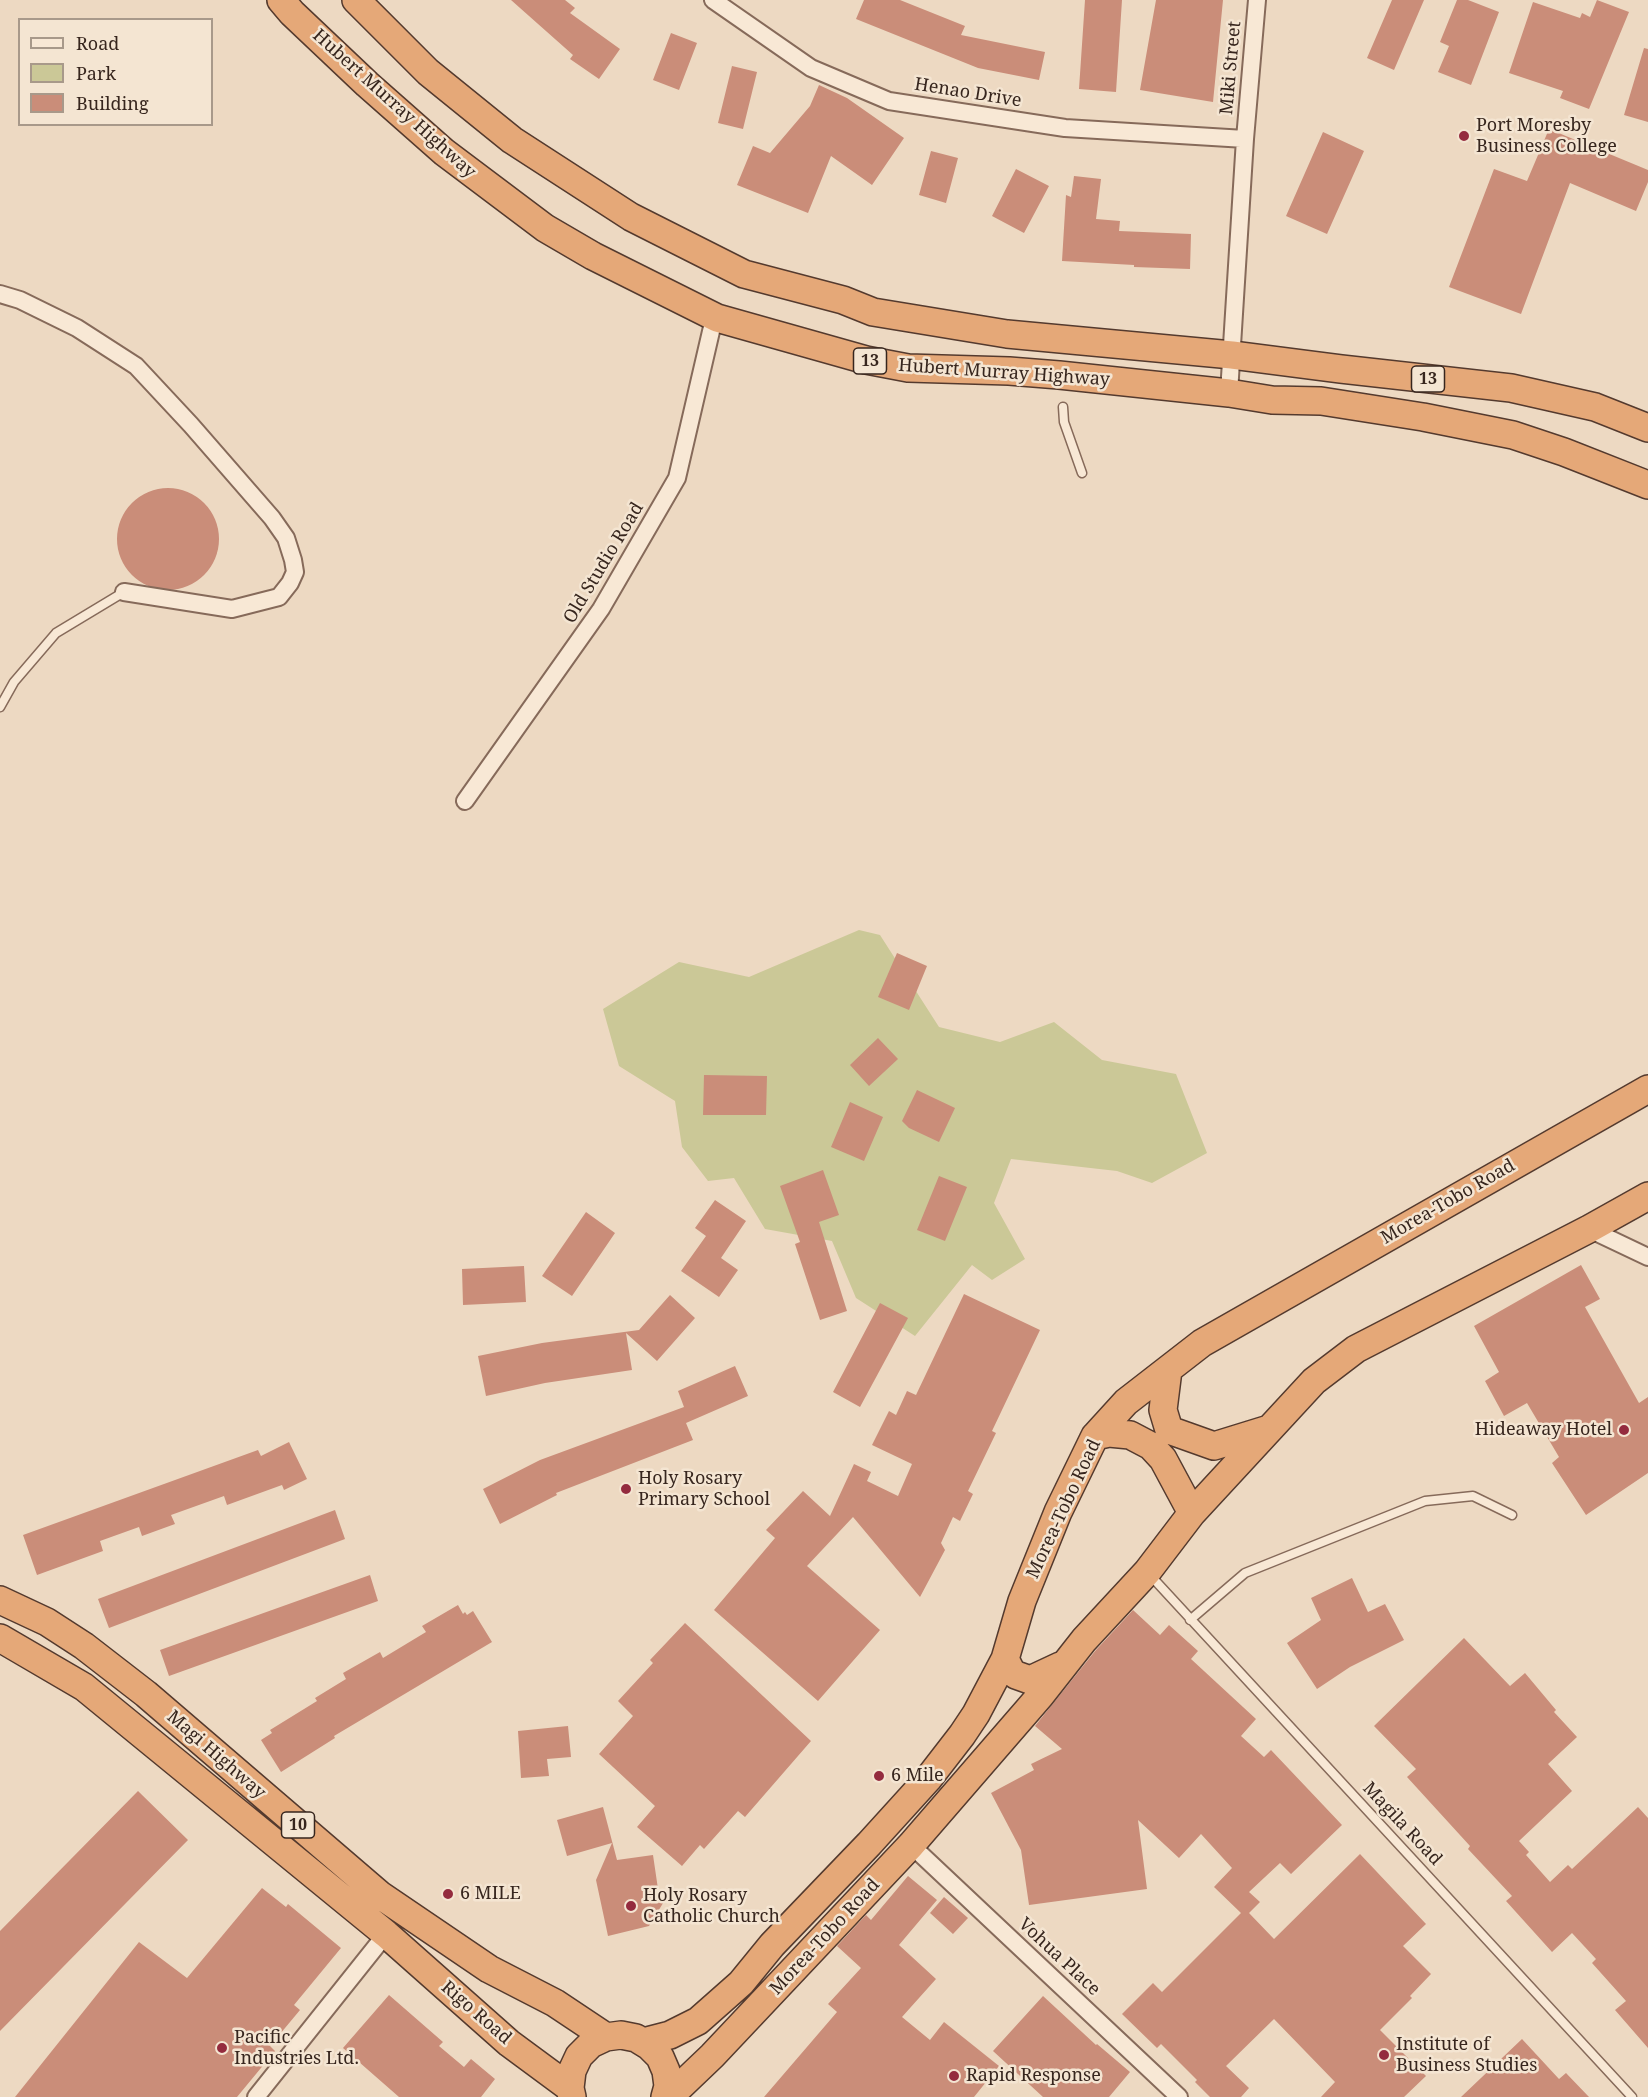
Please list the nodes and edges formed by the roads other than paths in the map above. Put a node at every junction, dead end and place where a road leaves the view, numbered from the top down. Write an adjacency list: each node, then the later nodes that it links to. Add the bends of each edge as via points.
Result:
1 (281, 0): 7 (highway, Hubert Murray Highway / 13, via 444,152 545,228)
2 (356, 0): 8 (highway, Hubert Murray Highway / 13, via 428,72 512,140 632,217 744,274 895,316 1007,334)
3 (713, 0): 5 (street, Henao Drive, via 811,68 889,101 1065,128)
4 (1257, 0): 5 (street, Miki Street)
5 (1245, 139): 8 (street, Miki Street)
6 (0, 294): 14 (street, via 77,328 136,366 272,518 286,538 295,572 279,597 232,609)
7 (717, 318): 9 (highway, Hubert Murray Highway / 13, via 908,368 1009,370); 16 (street, Old Studio Road, via 677,478 601,609)
8 (1232, 355): 9 (street, Miki Street); 11 (highway, Hubert Murray Highway / 13, via 1511,388 1595,407)
9 (1229, 393): 13 (highway, Hubert Murray Highway / 13, via 1272,400 1321,401 1513,435)
10 (1063, 407): 12 (lane, via 1064,422)
11 (1648, 428)
12 (1082, 473)
13 (1648, 485)
14 (124, 592): 15 (lane, via 56,633 14,682)
15 (0, 707)
16 (465, 801)
17 (1648, 1089): 21 (highway, Morea-Tobo Road, via 1202,1343)
18 (1648, 1196): 19 (highway, Morea-Tobo Road)
19 (1589, 1229): 20 (street); 22 (highway, Morea-Tobo Road, via 1356,1350 1314,1381)
20 (1648, 1257)
21 (1168, 1370): 22 (highway, via 1162,1410 1169,1430 1214,1446); 23 (highway, Morea-Tobo Road, via 1126,1402)
22 (1270, 1428): 24 (highway, Morea-Tobo Road)
23 (1095, 1436): 24 (highway, via 1130,1435 1151,1446 1163,1459); 30 (highway, Morea-Tobo Road, via 1030,1581)
24 (1192, 1513): 26 (highway, Morea-Tobo Road)
25 (1512, 1515): 28 (lane, via 1473,1496 1425,1501 1245,1573)
26 (1147, 1572): 28 (lane, Magila Road); 31 (highway, Morea-Tobo Road)
27 (0, 1600): 34 (highway, Magi Highway / 10, via 84,1646 146,1694 380,1895 489,1969 555,2003)
28 (1191, 1620): 40 (lane, Magila Road)
29 (0, 1638): 33 (highway, Magi Highway / 10, via 84,1687)
30 (1005, 1659): 31 (highway, via 1011,1671 1030,1680); 35 (highway, Morea-Tobo Road, via 976,1714 928,1779 741,1983 698,2021 670,2035)
31 (1064, 1664): 32 (highway, Morea-Tobo Road)
32 (911, 1845): 38 (highway, Morea-Tobo Road, via 712,2056); 39 (street, Vohua Place)
33 (386, 1934): 36 (highway, Rigo Road / 10, via 509,2043); 37 (street)
34 (606, 2037): 35 (highway, via 621,2035); 36 (highway, via 579,2056 572,2071)
35 (643, 2042): 38 (highway, via 660,2057 666,2071)
36 (571, 2092)
37 (256, 2097)
38 (667, 2097)
39 (1179, 2097)
40 (1632, 2097)

